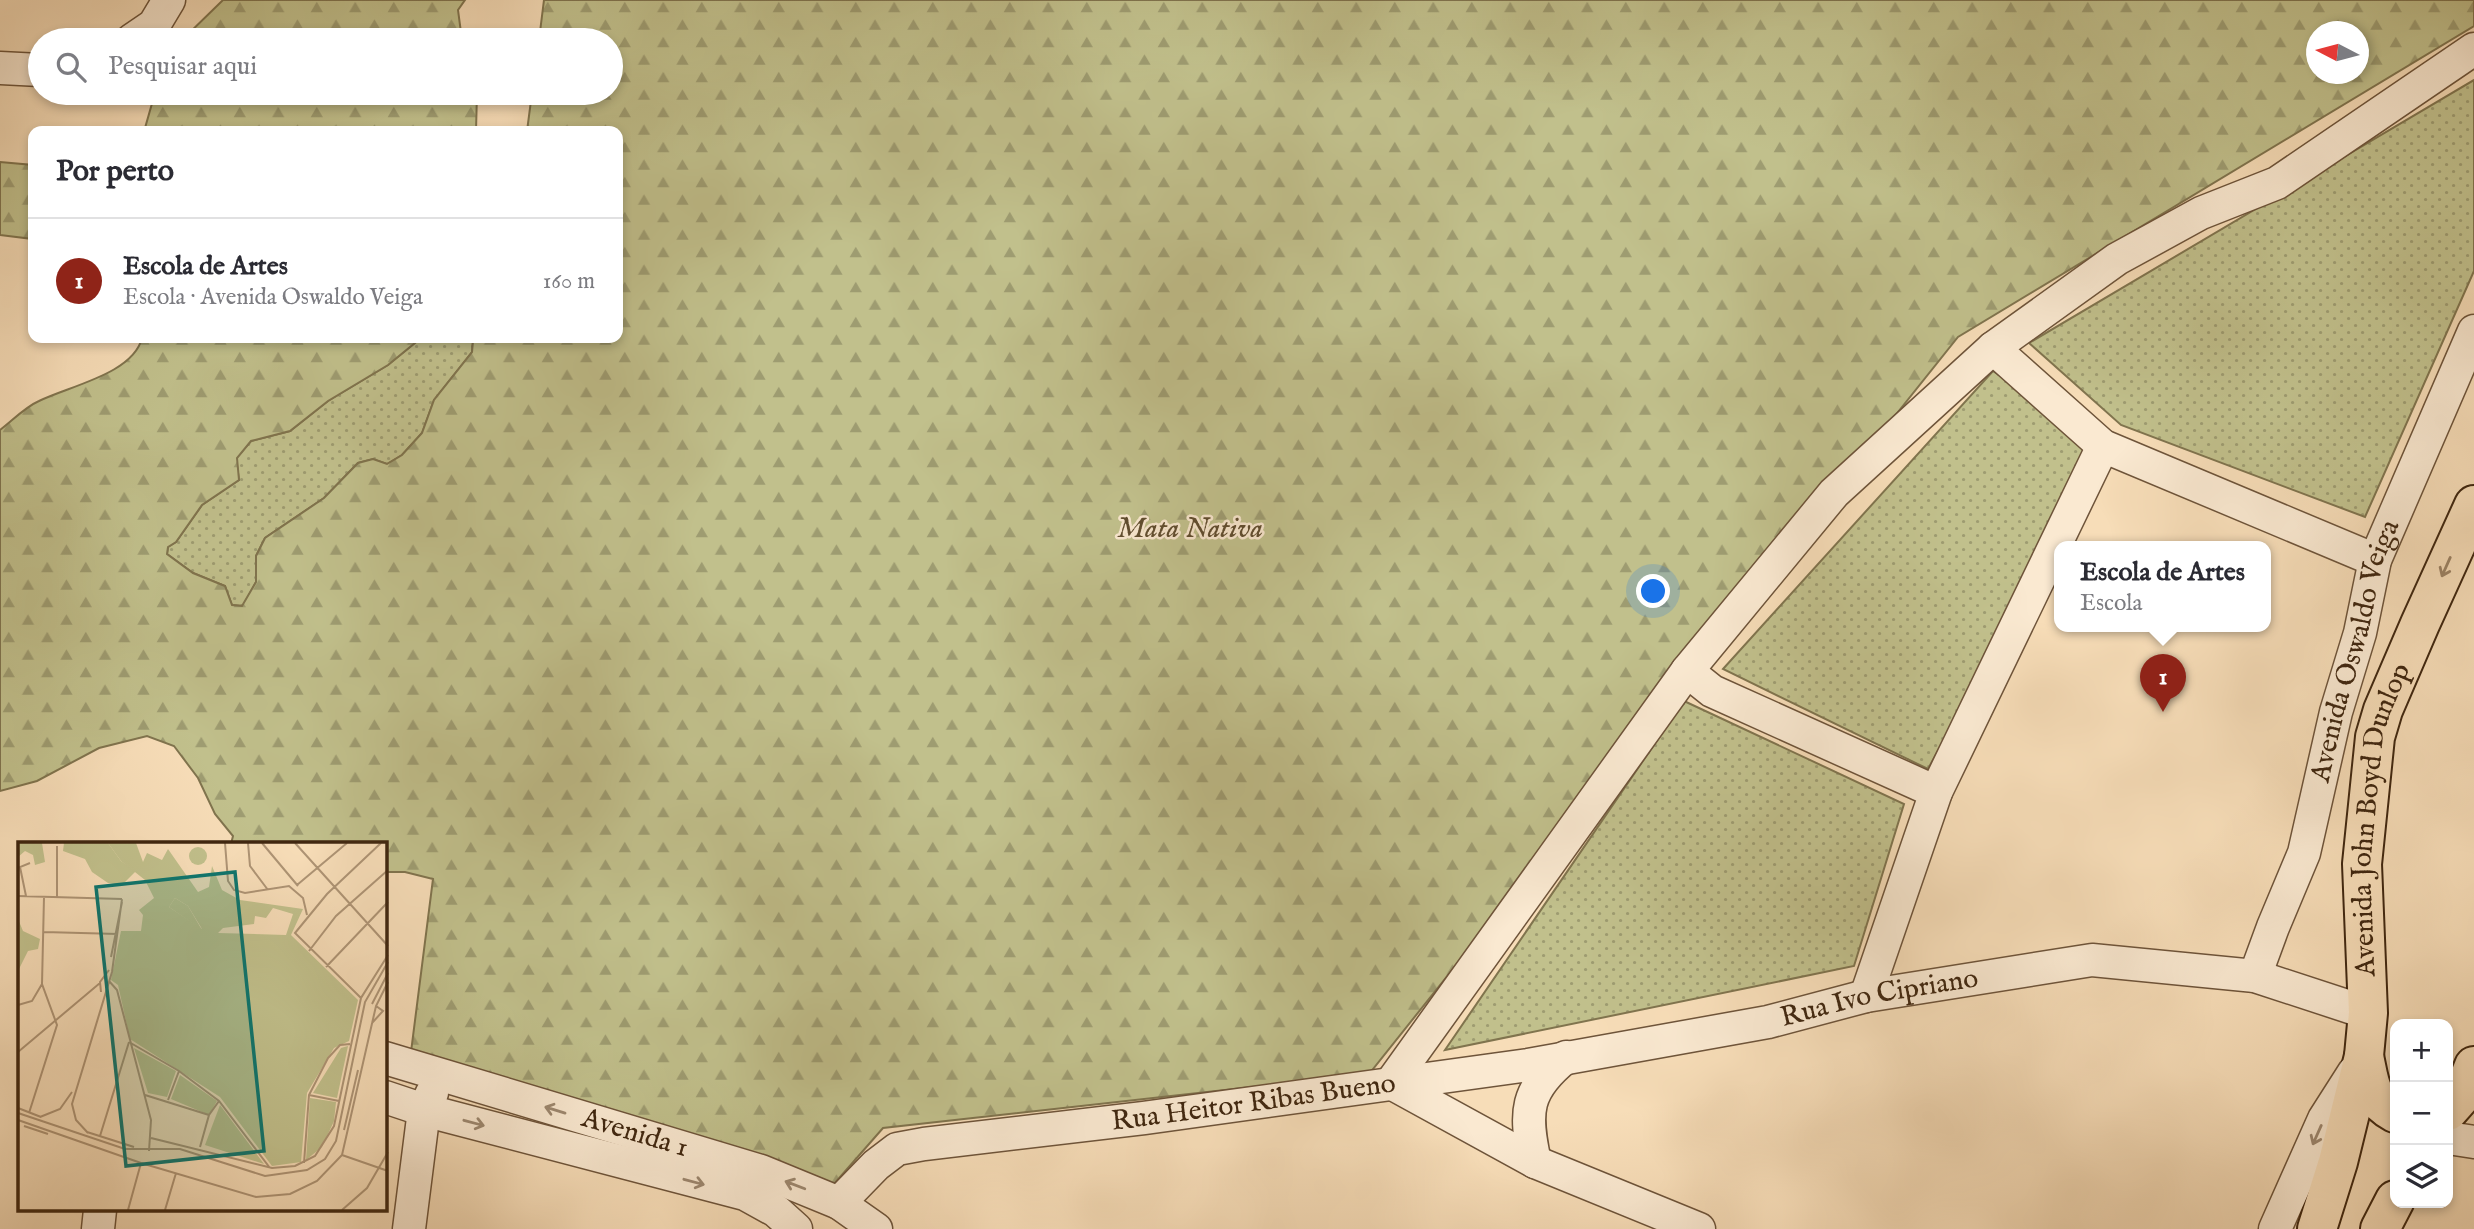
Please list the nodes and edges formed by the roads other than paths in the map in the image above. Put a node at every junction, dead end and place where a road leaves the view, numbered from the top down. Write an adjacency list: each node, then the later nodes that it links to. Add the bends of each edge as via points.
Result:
1 (169, 0): 2 (street)
2 (150, 28)
3 (2474, 49): 7 (street, via 2277,183 2201,213 2117,259)
4 (0, 68): 5 (street)
5 (28, 70)
6 (2474, 331): 12 (street, Avenida Oswaldo Veiga)
7 (1993, 348): 8 (street); 13 (street, via 1834,494)
8 (2103, 446): 10 (street); 12 (street)
9 (2474, 505): 17 (main road, Avenida John Boyd Dunlop, one-way to 17, via 2375,737 2362,864)
10 (2057, 541)
11 (2054, 548): 14 (street)
12 (2375, 561): 15 (street, Avenida Oswaldo Veiga, via 2304,853)
13 (1687, 671): 14 (street, via 1712,691); 22 (street)
14 (1936, 792): 16 (street)
15 (2255, 976): 16 (street, Rua Ivo Cipriano, via 2092,960); 17 (street, Rua Ivo Cipriano)
16 (1866, 996): 19 (street, Rua Ivo Cipriano, via 1768,1022)
17 (2368, 1013): 18 (main road, Avenida John Boyd Dunlop)
18 (2364, 1055): 25 (main road, via 2373,1096); 36 (street, one-way to 36, via 2324,1119); 37 (main road, Avenida John Boyd Dunlop)
19 (1567, 1056): 22 (street, Rua Ivo Cipriano); 28 (street, via 1547,1072 1530,1105 1529,1135)
20 (387, 1059): 21 (street, Avenida 1)
21 (440, 1075): 24 (street); 29 (street, Avenida 1, one-way to 21, via 761,1171)
22 (1391, 1083): 28 (street, Rua Heitor Ribas Bueno); 29 (street, Rua Heitor Ribas Bueno, via 910,1146 897,1149 876,1165)
23 (387, 1098): 24 (street, Avenida 1)
24 (424, 1110): 32 (street); 33 (street, Avenida 1, one-way to 33, via 745,1194 776,1211)
25 (2390, 1110)
26 (2453, 1139): 27 (street)
27 (2474, 1142)
28 (1535, 1162): 35 (street, Rua Heitor Ribas Bueno)
29 (839, 1203): 34 (street, Avenida 1)
30 (2391, 1208): 38 (main road)
31 (2409, 1208): 39 (street)
32 (409, 1229)
33 (796, 1229)
34 (876, 1229)
35 (1699, 1229)
36 (2275, 1229)
37 (2317, 1229)
38 (2379, 1229)
39 (2402, 1229)

